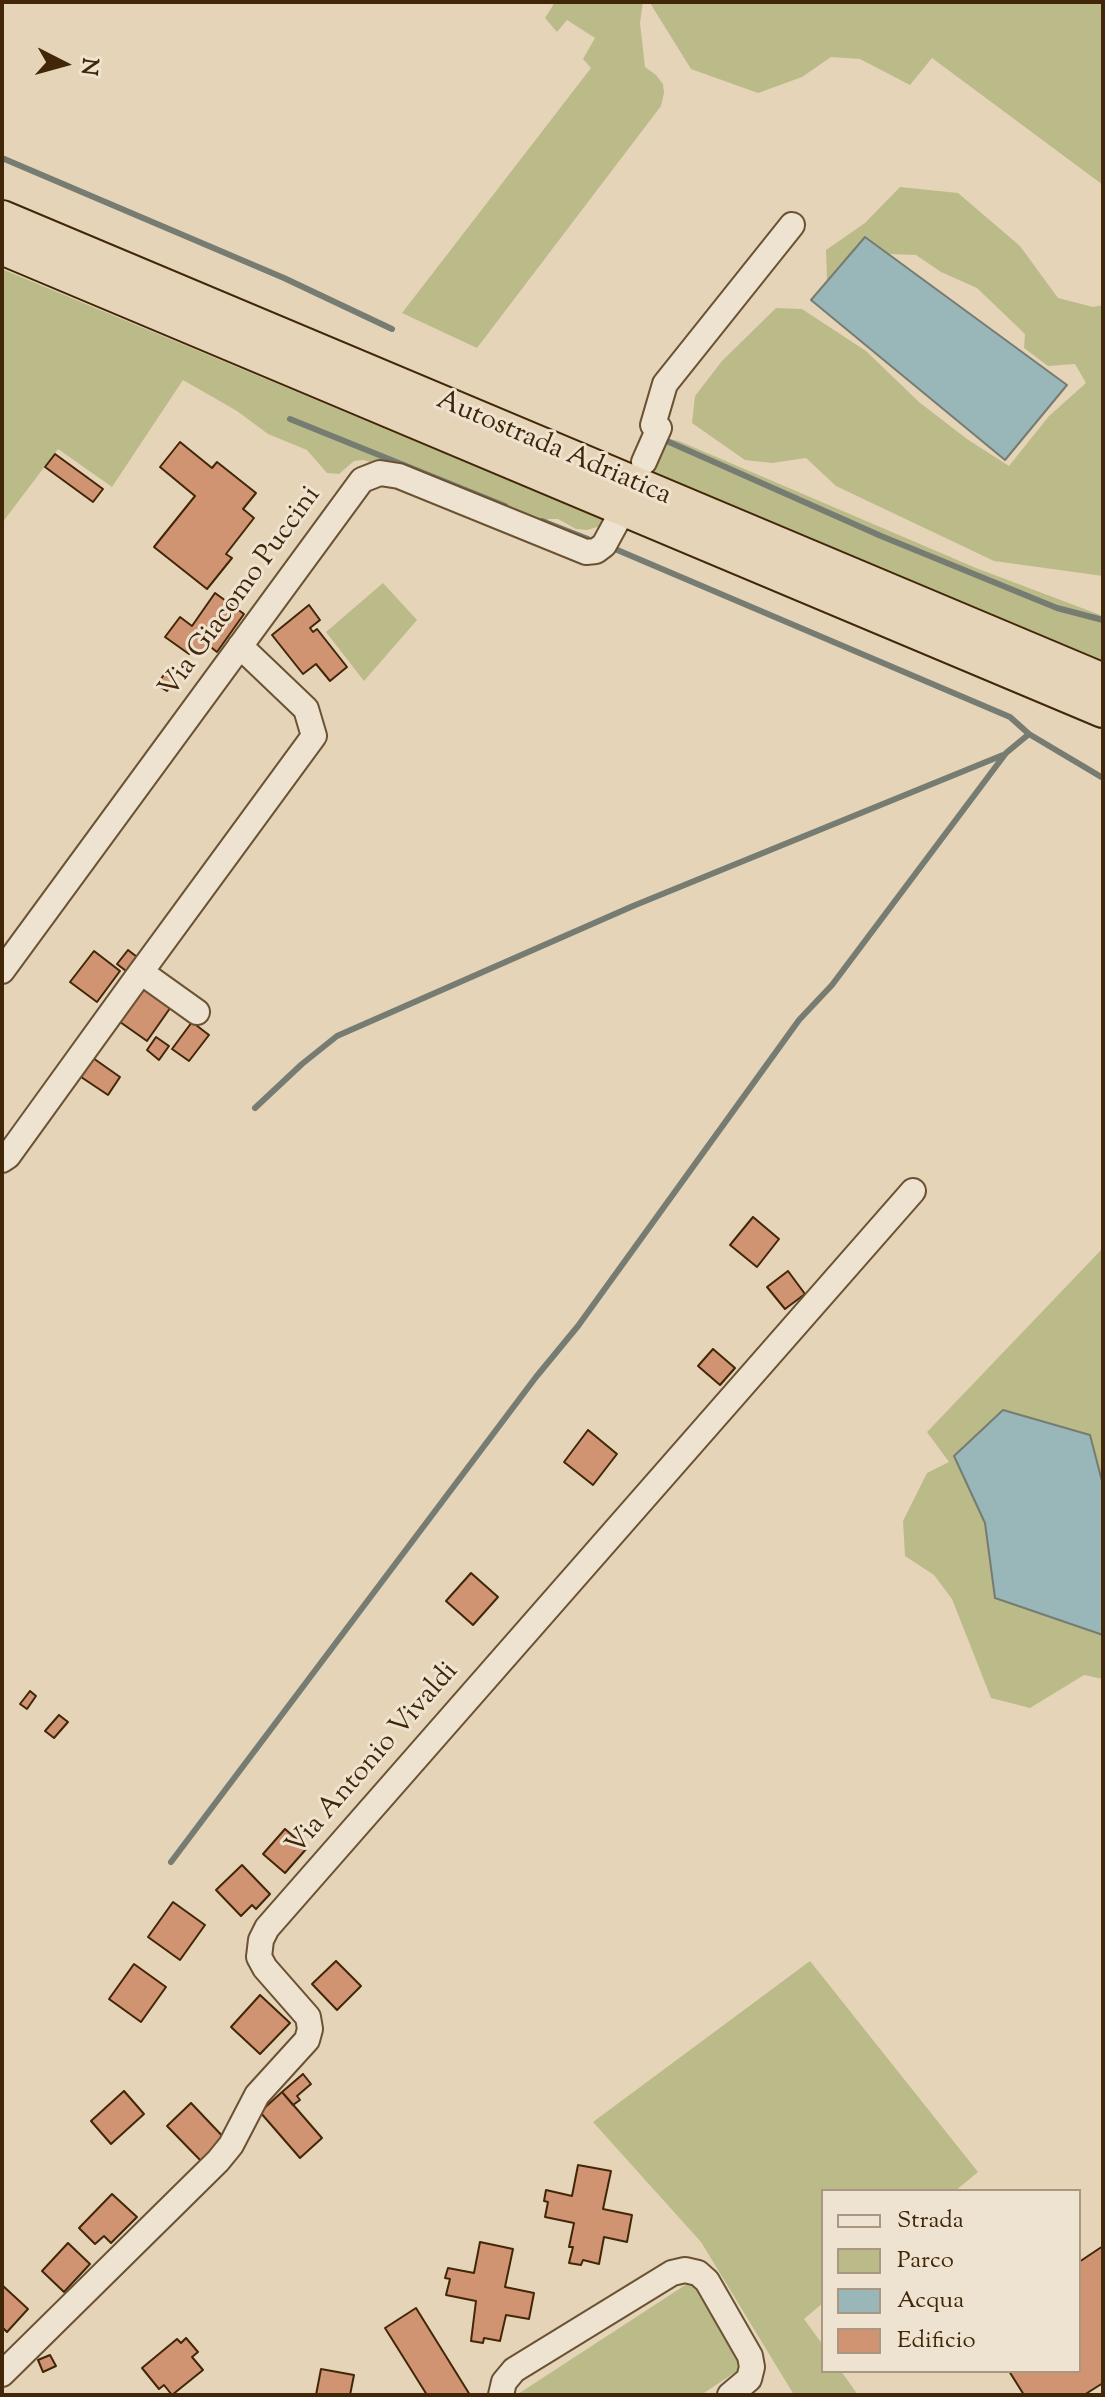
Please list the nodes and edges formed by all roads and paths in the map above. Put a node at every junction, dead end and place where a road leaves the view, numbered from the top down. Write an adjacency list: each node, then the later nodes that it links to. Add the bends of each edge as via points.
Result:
1 (2, 219): 7 (highway, Autostrada Adriatica)
2 (792, 225): 4 (street, via 665,384)
3 (2, 246): 8 (highway, Autostrada Adriatica)
4 (644, 462)
5 (616, 523): 6 (street, Via Giacomo Puccini, via 604,545 586,552 399,476 371,475 358,485)
6 (240, 646): 9 (street, Via Giacomo Puccini); 10 (street, via 306,709 314,736)
7 (1103, 682)
8 (1103, 709)
9 (2, 971)
10 (141, 972): 11 (street); 12 (street)
11 (197, 1012)
12 (2, 1160)
13 (913, 1191): 14 (street, Via Antonio Vivaldi, via 267,1928 259,1957 308,2017 307,2040 257,2095 218,2161)
14 (2, 2374)
15 (501, 2395): 16 (street, via 514,2370 685,2270 707,2281 750,2356 749,2379)
16 (730, 2395)

